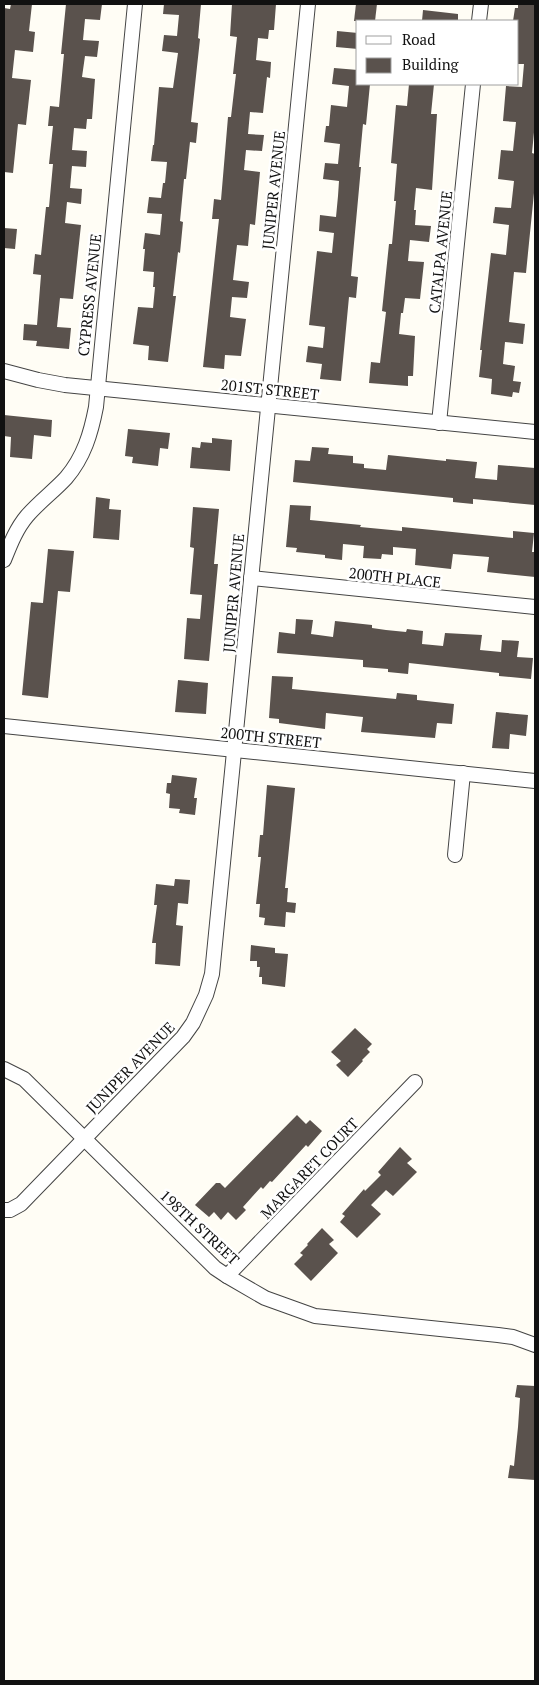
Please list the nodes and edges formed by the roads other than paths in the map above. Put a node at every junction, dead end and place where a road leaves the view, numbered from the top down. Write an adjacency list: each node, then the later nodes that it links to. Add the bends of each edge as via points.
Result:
1 (135, 4): 7 (street, CYPRESS AVENUE)
2 (308, 4): 8 (street, JUNIPER AVENUE)
3 (481, 4): 4 (street)
4 (479, 20)
5 (473, 85): 9 (street, CATALPA AVENUE)
6 (4, 371): 7 (street, 201ST STREET, via 38,380)
7 (96, 388): 8 (street, 201ST STREET); 11 (street, CYPRESS AVENUE, via 91,430 81,456 67,476 27,516 13,537)
8 (268, 405): 9 (street, 201ST STREET); 12 (street, JUNIPER AVENUE)
9 (439, 423): 10 (street, 201ST STREET)
10 (535, 432)
11 (4, 560)
12 (251, 578): 13 (street, 200TH PLACE); 15 (street, JUNIPER AVENUE)
13 (535, 607)
14 (4, 726): 15 (street, 200TH STREET)
15 (235, 750): 16 (street, 200TH STREET); 21 (street, JUNIPER AVENUE, via 212,974 206,996 183,1037)
16 (463, 773): 17 (street, 200TH STREET); 18 (street)
17 (535, 781)
18 (455, 855)
19 (4, 1069): 21 (street, 198TH STREET, via 24,1079)
20 (415, 1082): 23 (street, MARGARET COURT)
21 (84, 1138): 22 (street, JUNIPER AVENUE, via 21,1204); 23 (street, 198TH STREET, via 215,1268)
22 (4, 1210)
23 (227, 1276): 24 (street, 198TH STREET, via 265,1298 315,1316 498,1335)
24 (535, 1345)

